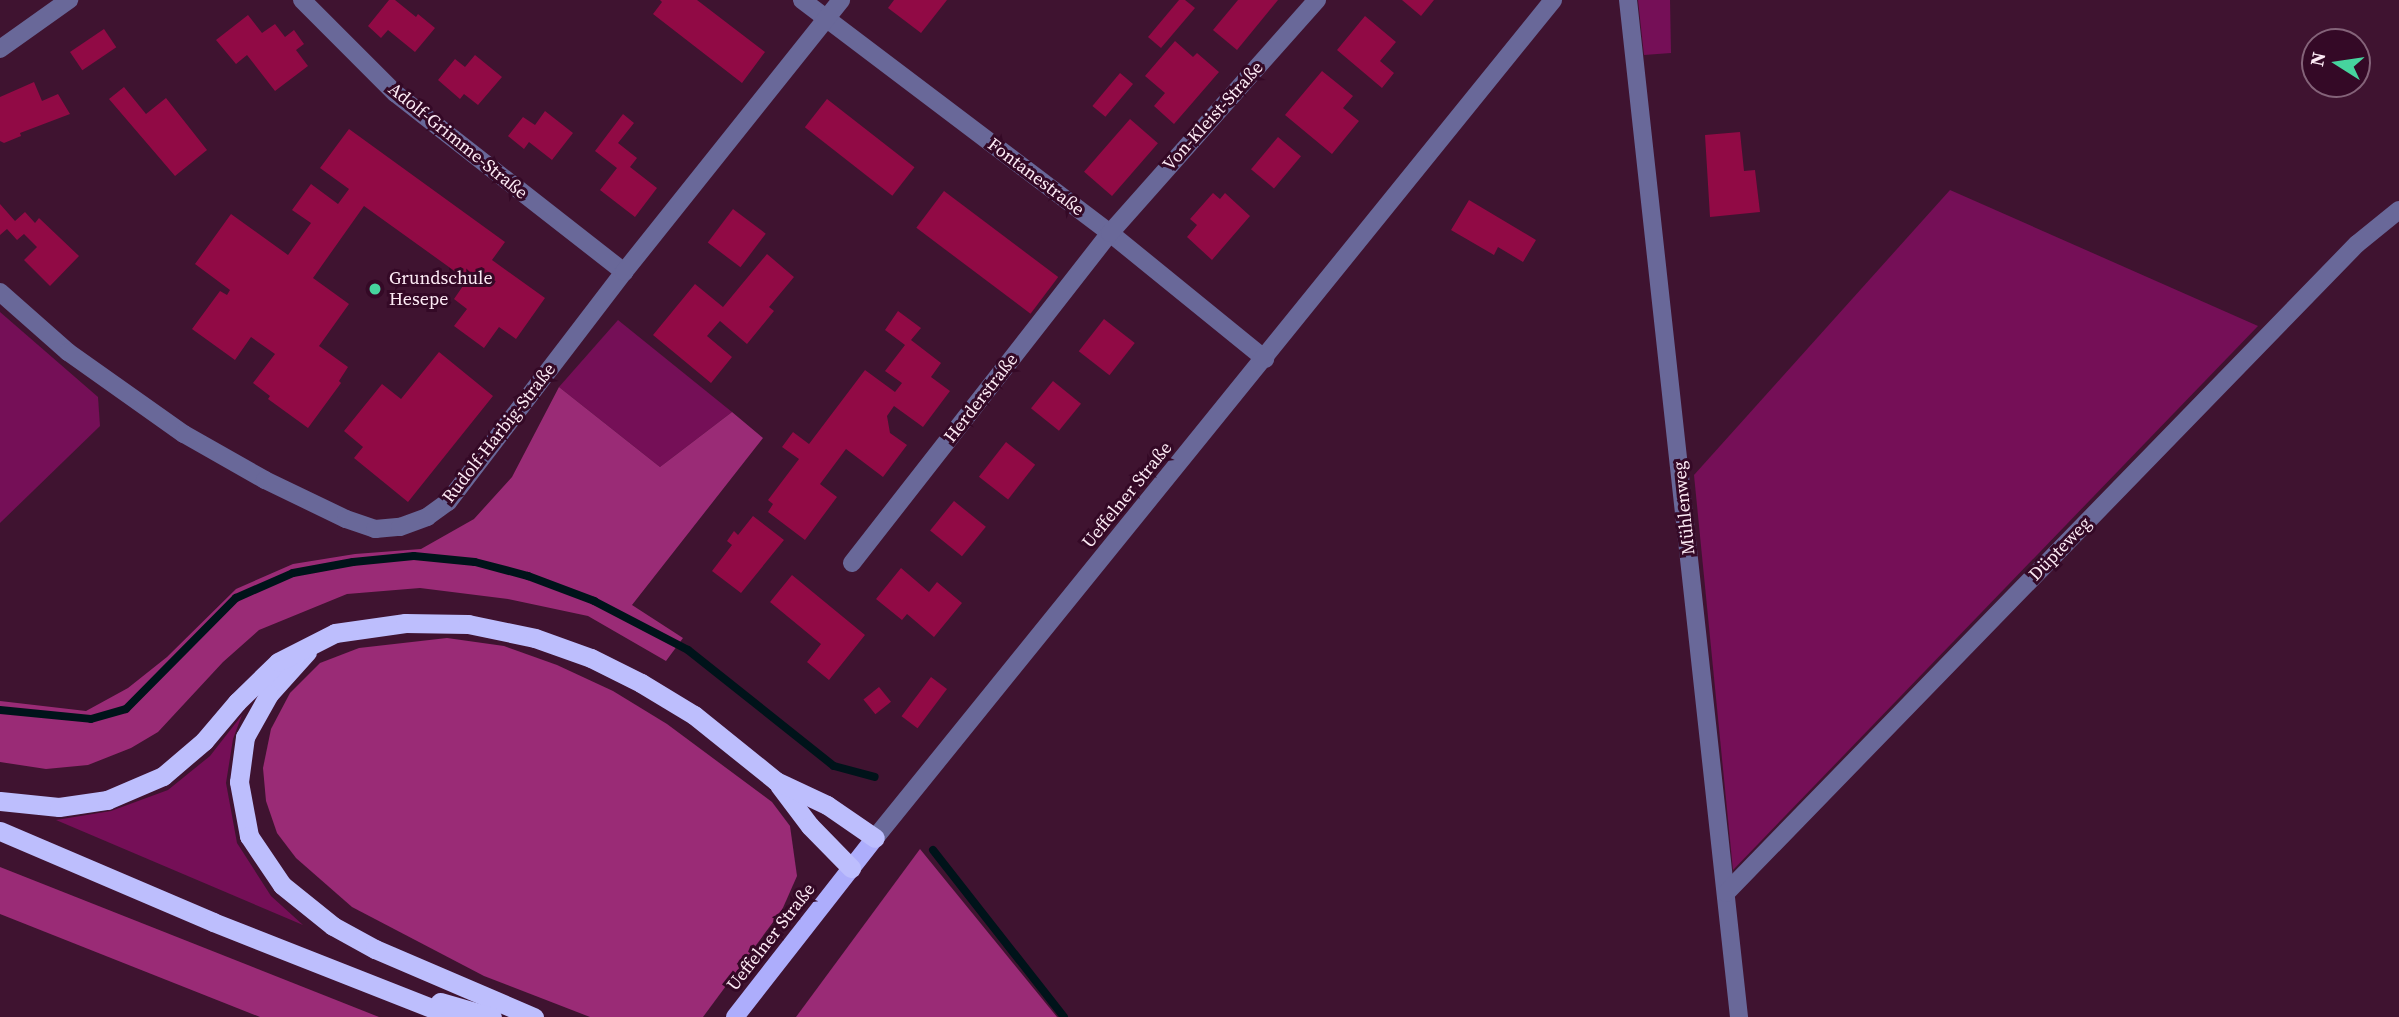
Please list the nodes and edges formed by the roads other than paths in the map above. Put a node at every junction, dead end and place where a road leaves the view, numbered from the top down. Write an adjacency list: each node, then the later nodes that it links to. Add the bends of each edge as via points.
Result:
1 (69, 0): 9 (street)
2 (302, 0): 12 (street, Adolf-Grimme-Straße, via 394,93)
3 (803, 0): 8 (street, Fontanestraße)
4 (841, 0): 8 (street, Rudolf-Harbig-Straße)
5 (1317, 0): 11 (street, Von-Kleist-Straße)
6 (1553, 0): 14 (street, Ueffelner Straße)
7 (1628, 0): 22 (street, Mühlenweg)
8 (827, 18): 11 (street, Fontanestraße); 12 (street, Rudolf-Harbig-Straße)
9 (0, 49)
10 (2399, 210): 22 (street, Düpteweg, via 2357,244)
11 (1110, 233): 14 (street, Fontanestraße); 15 (street, Herderstraße)
12 (624, 272): 13 (street, Rudolf-Harbig-Straße, via 448,502 427,517 375,530 276,486 184,434 68,352)
13 (0, 292)
14 (1265, 359): 20 (street, Ueffelner Straße)
15 (852, 563)
16 (312, 646): 17 (highway, via 335,633 405,623 468,624 536,638 641,683 694,715); 18 (highway, via 278,662 204,741 163,776 107,800 59,807); 26 (highway, via 269,695 245,737 239,782 249,836 282,885 334,926 375,949)
17 (776, 781): 20 (highway, via 827,806); 21 (highway, via 810,826)
18 (0, 802)
19 (0, 831): 23 (highway)
20 (875, 838): 21 (main road, Ueffelner Straße)
21 (851, 868): 27 (main road, Ueffelner Straße)
22 (1726, 893): 28 (street, Mühlenweg)
23 (360, 979): 24 (highway); 25 (highway)
24 (454, 1017)
25 (492, 1017)
26 (534, 1017)
27 (735, 1017)
28 (1739, 1017)

